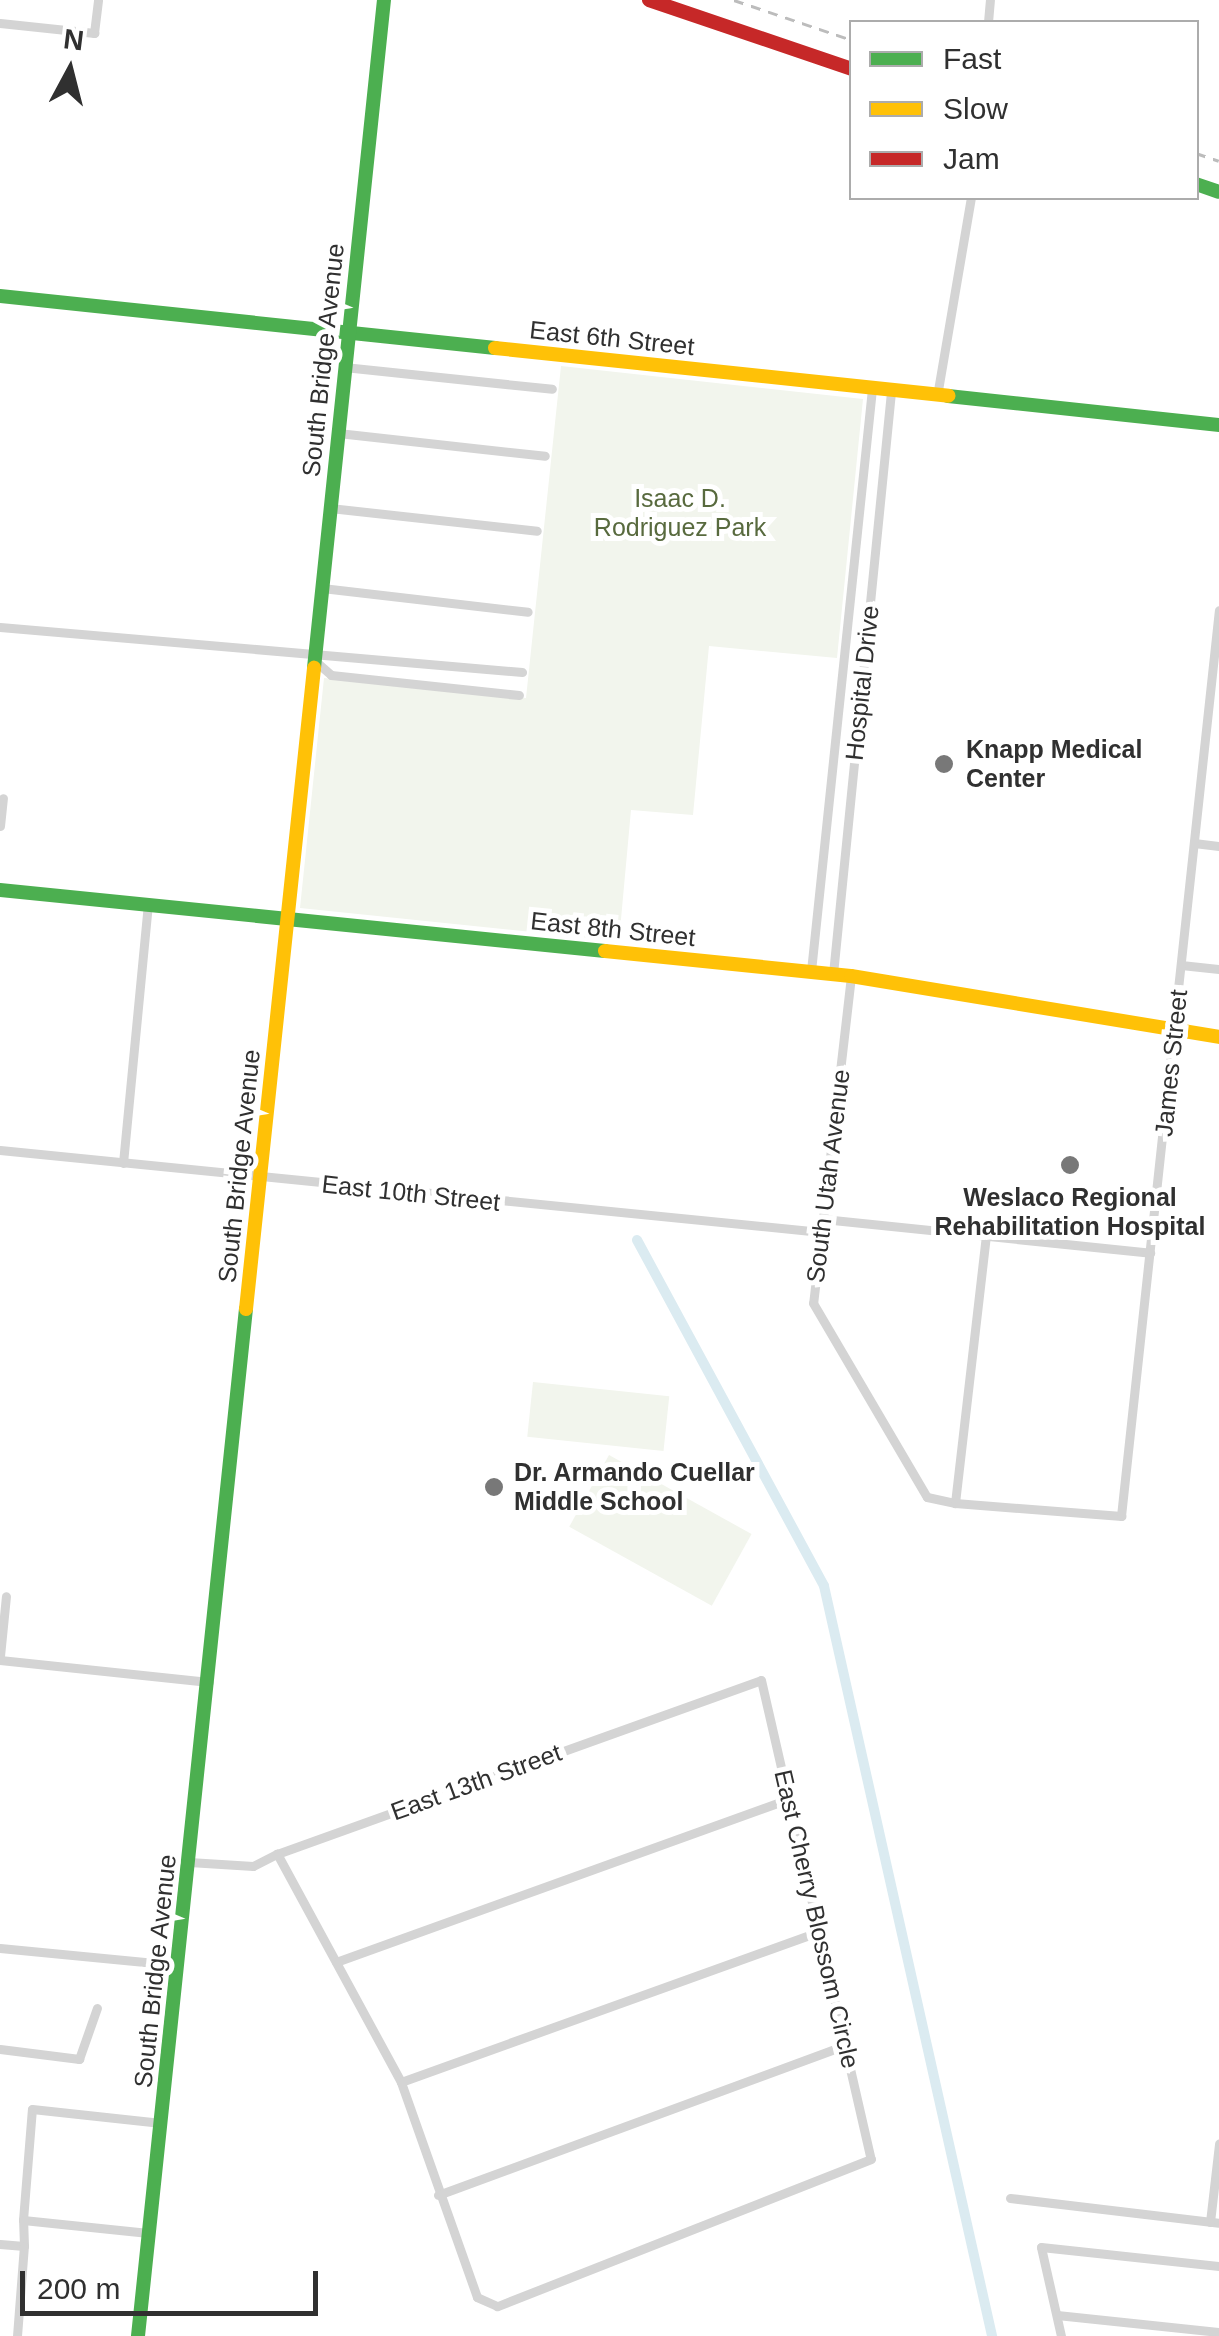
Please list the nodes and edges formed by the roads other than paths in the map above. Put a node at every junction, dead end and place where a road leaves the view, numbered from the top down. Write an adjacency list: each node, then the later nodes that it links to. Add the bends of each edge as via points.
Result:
1 (98, 0): 4 (street, via 94,33)
2 (384, 0): 8 (street, South Bridge Avenue)
3 (649, 0): 5 (street)
4 (0, 23)
5 (849, 67)
6 (971, 200): 13 (street)
7 (0, 296): 8 (street, East 6th Street)
8 (348, 332): 9 (street, South Bridge Avenue); 11 (street, East 6th Street)
9 (344, 367): 10 (street); 15 (street, South Bridge Avenue)
10 (552, 389)
11 (872, 390): 12 (street, East 6th Street); 36 (street, Hospital Drive)
12 (891, 392): 13 (street, East 6th Street); 37 (street, Hospital Drive)
13 (937, 396): 14 (street, East 6th Street)
14 (1219, 425)
15 (338, 433): 16 (street); 17 (street, South Bridge Avenue)
16 (545, 456)
17 (330, 508): 18 (street); 19 (street, South Bridge Avenue)
18 (537, 531)
19 (322, 588): 21 (street); 23 (street, South Bridge Avenue)
20 (1219, 610): 26 (street, James Street)
21 (528, 612)
22 (0, 627): 23 (street)
23 (314, 660): 24 (street, via 332,652); 25 (street, via 330,675); 33 (street, South Bridge Avenue)
24 (522, 672)
25 (520, 695)
26 (1214, 709): 29 (street, James Street)
27 (3, 798): 28 (street)
28 (0, 826)
29 (1194, 843): 30 (street); 34 (street, James Street)
30 (1219, 846)
31 (0, 890): 32 (street, East 8th Street)
32 (148, 905): 33 (street, East 8th Street); 42 (street)
33 (287, 918): 36 (street, East 8th Street); 43 (street, South Bridge Avenue)
34 (1181, 965): 35 (street); 39 (street, James Street)
35 (1219, 970)
36 (811, 971): 37 (street, East 8th Street)
37 (832, 974): 38 (street, East 8th Street)
38 (851, 976): 39 (street, East 8th Street); 44 (street, South Utah Avenue)
39 (1174, 1032): 40 (street, East 8th Street); 47 (street, James Street)
40 (1219, 1037)
41 (0, 1150): 42 (street, East 10th Street)
42 (123, 1164): 43 (street, East 10th Street)
43 (262, 1178): 45 (street, East 10th Street); 52 (street, South Bridge Avenue)
44 (823, 1219): 45 (street, South Utah Avenue); 46 (street)
45 (821, 1232): 48 (street, South Utah Avenue, via 813,1303 927,1496)
46 (986, 1235): 47 (street); 48 (street)
47 (1150, 1253): 48 (street, James Street, via 1121,1516)
48 (955, 1503)
49 (6, 1596): 50 (street)
50 (0, 1658): 52 (street)
51 (761, 1680): 53 (street, East Cherry Blossom Circle); 54 (street, East 13th Street)
52 (209, 1682): 55 (street, South Bridge Avenue)
53 (791, 1798): 56 (street, East Cherry Blossom Circle); 58 (street)
54 (277, 1854): 55 (street, East 13th Street, via 253,1866); 58 (street)
55 (189, 1862): 59 (street, South Bridge Avenue)
56 (820, 1931): 61 (street, East Cherry Blossom Circle); 63 (street)
57 (0, 1948): 59 (street)
58 (336, 1962): 63 (street)
59 (178, 1965): 64 (street, South Bridge Avenue)
60 (97, 2008): 62 (street, via 80,2059)
61 (846, 2044): 66 (street); 66 (street, East Cherry Blossom Circle, via 871,2159 496,2306 478,2297)
62 (0, 2049)
63 (400, 2082): 66 (street)
64 (162, 2124): 68 (street, via 32,2109); 70 (street, South Bridge Avenue)
65 (1219, 2144): 69 (street)
66 (438, 2195)
67 (1010, 2198): 69 (street)
68 (23, 2220): 70 (street); 72 (street)
69 (1215, 2223)
70 (148, 2233): 77 (street, South Bridge Avenue)
71 (0, 2244): 72 (street)
72 (24, 2246): 76 (street)
73 (1219, 2266): 74 (street, via 1041,2248)
74 (1057, 2315): 75 (street); 78 (street)
75 (1219, 2332)
76 (18, 2336)
77 (138, 2336)
78 (1062, 2336)

